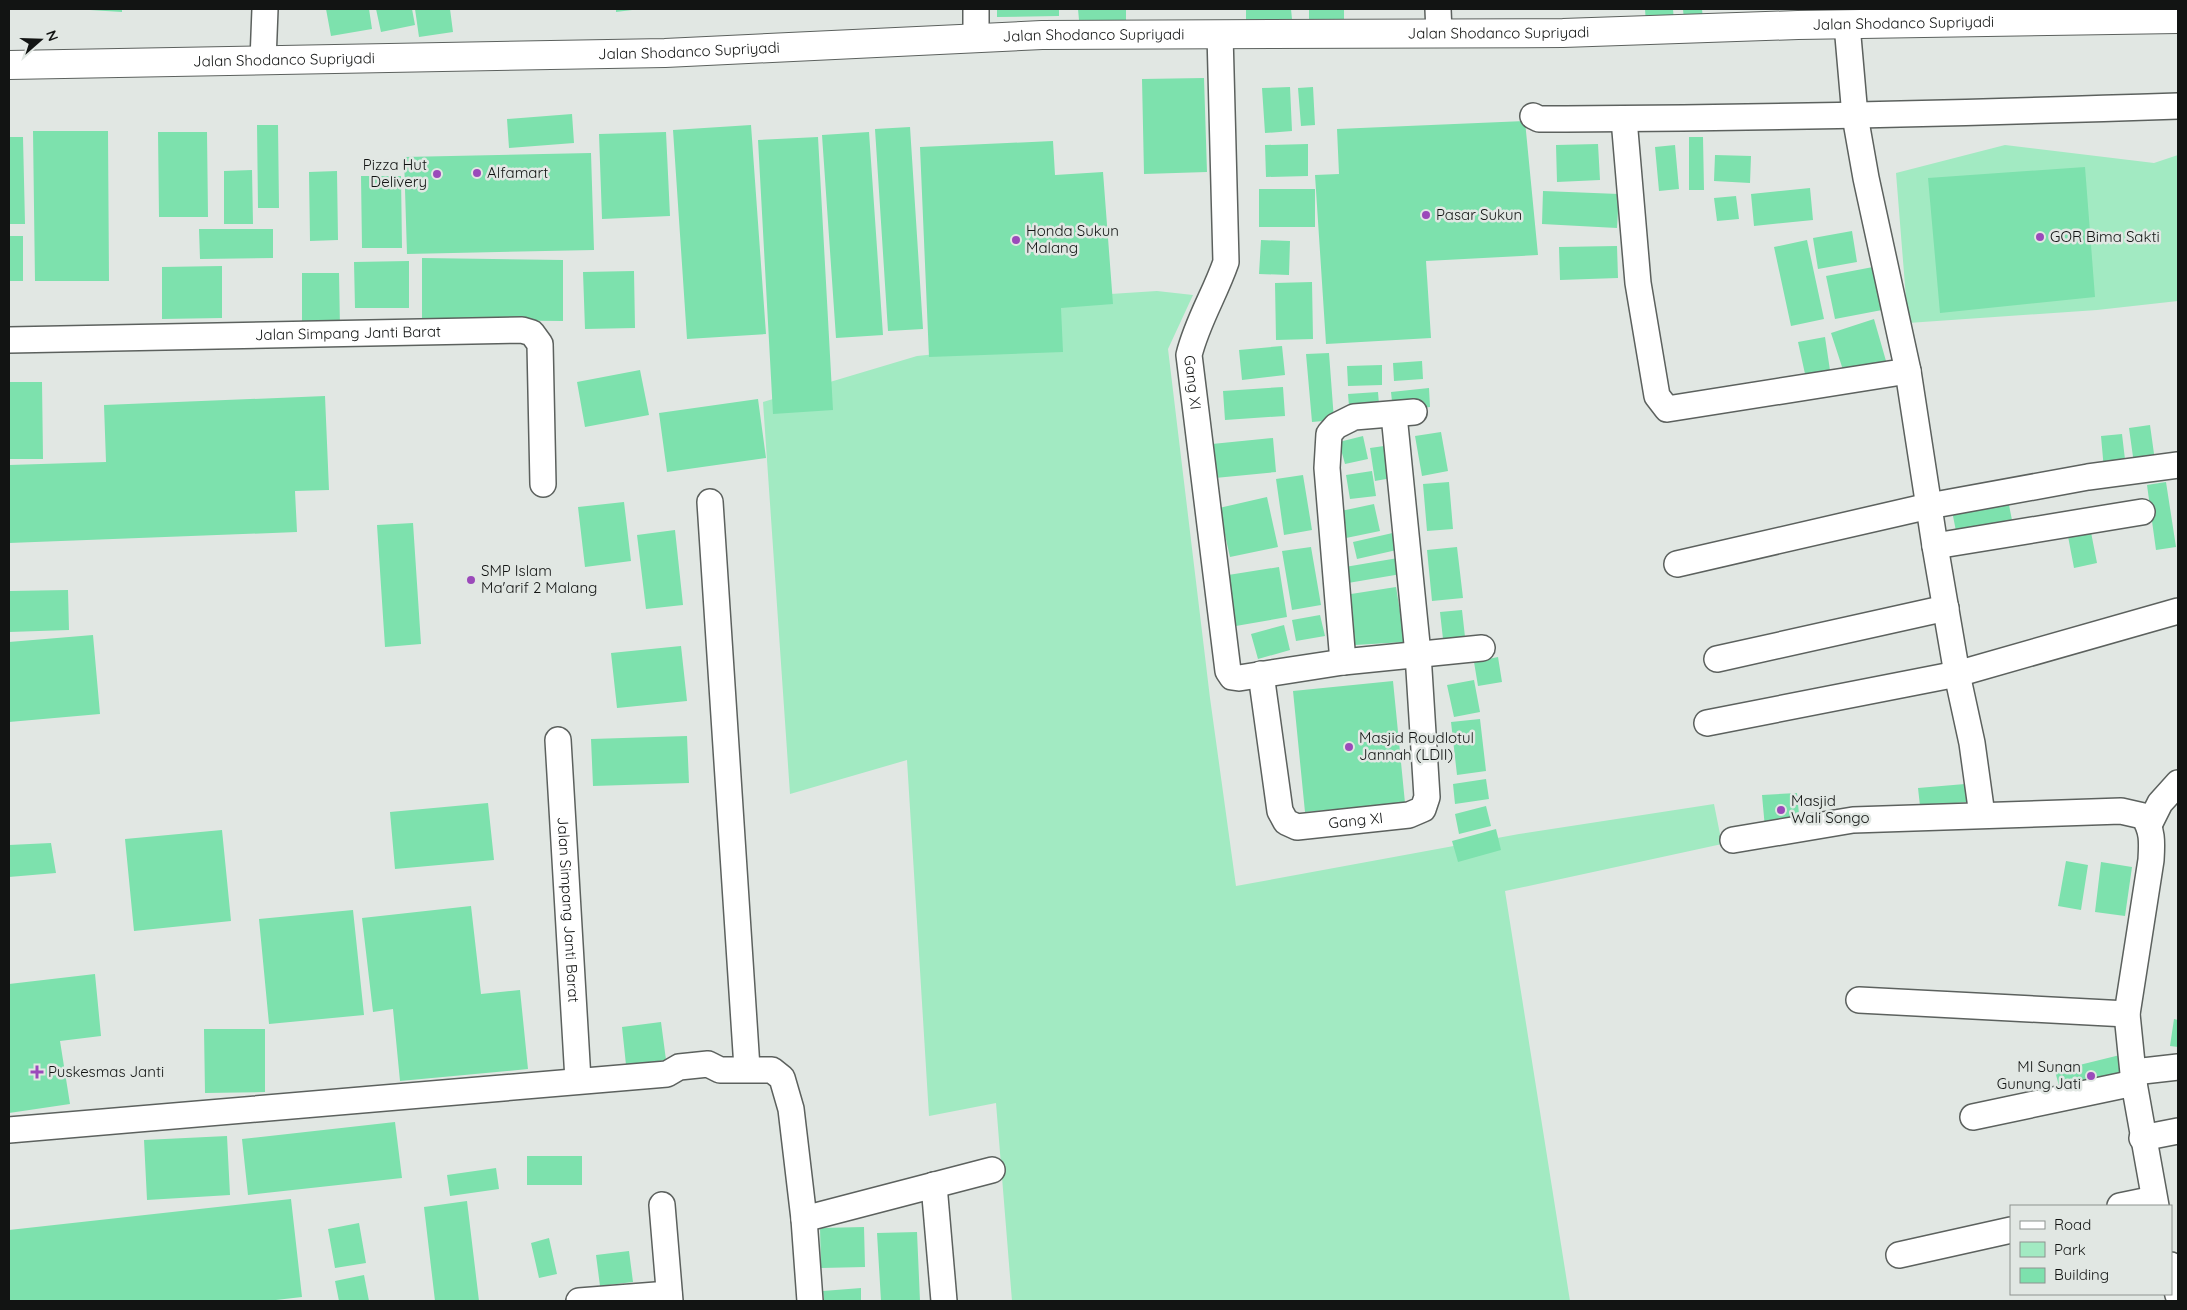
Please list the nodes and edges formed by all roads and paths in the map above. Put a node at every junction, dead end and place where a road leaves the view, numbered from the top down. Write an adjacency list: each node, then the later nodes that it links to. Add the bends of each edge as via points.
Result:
1 (264, 9): 9 (street)
2 (976, 9): 8 (street)
3 (1797, 17): 5 (main road, Jalan Shodanco Supriyadi, via 1563,33); 6 (main road, Jalan Shodanco Supriyadi)
4 (2178, 19): 6 (main road, Jalan Shodanco Supriyadi)
5 (1438, 21): 7 (main road, Jalan Shodanco Supriyadi)
6 (1847, 25): 13 (street)
7 (1220, 34): 8 (main road, Jalan Shodanco Supriyadi); 30 (street, Gang XI, via 1226,262 1195,332 1189,355 1190,379 1228,671 1232,677 1239,678)
8 (976, 37): 9 (main road, Jalan Shodanco Supriyadi, via 665,52)
9 (264, 61): 10 (main road, Jalan Shodanco Supriyadi)
10 (9, 65)
11 (2178, 106): 13 (street)
12 (1533, 116): 14 (street, via 1540,119)
13 (1855, 116): 14 (street); 16 (street)
14 (1624, 119): 16 (street, via 1638,283 1657,396 1667,409)
15 (9, 340): 18 (street, Jalan Simpang Janti Barat, via 522,330 532,333 540,344)
16 (1908, 371): 20 (street)
17 (2178, 465): 20 (street)
18 (543, 484)
19 (710, 502): 41 (street)
20 (1928, 506): 22 (street); 23 (street)
21 (2142, 512): 22 (street)
22 (1935, 546): 24 (street)
23 (1677, 564)
24 (1946, 608): 28 (street); 31 (street)
25 (2178, 611): 31 (street)
26 (1482, 648): 27 (street, Gang XI)
27 (1418, 654): 29 (street, Gang XI); 29 (street, via 1404,414 1354,417 1336,426 1329,434 1327,468); 30 (street, Gang XI, via 1427,797 1423,809 1410,815 1297,827 1286,822 1280,811)
28 (1717, 659)
29 (1343, 662): 30 (street, Gang XI)
30 (1261, 674)
31 (1957, 674): 32 (street); 35 (street, via 1972,743)
32 (1707, 723)
33 (558, 740): 43 (street, Jalan Simpang Janti Barat)
34 (2178, 782): 36 (street, via 2160,803)
35 (1982, 815): 36 (street, via 2121,811 2143,816); 37 (street, via 1853,820)
36 (2149, 825): 39 (street, via 2151,860)
37 (1733, 840)
38 (1859, 1000): 39 (street)
39 (2127, 1014): 42 (street)
40 (2178, 1067): 42 (street)
41 (746, 1068): 43 (street, via 720,1070 708,1064 679,1067 667,1074); 53 (street, via 772,1070 782,1078 787,1090)
42 (2134, 1077): 44 (street); 47 (street)
43 (578, 1080): 45 (street)
44 (1973, 1117)
45 (9, 1130)
46 (2178, 1131): 47 (street)
47 (2142, 1138): 50 (street)
48 (992, 1170): 49 (street)
49 (934, 1185): 53 (street); 61 (street)
50 (2155, 1202): 51 (street)
51 (2129, 1205)
52 (662, 1206): 58 (street)
53 (804, 1219): 60 (street)
54 (2010, 1230): 55 (street)
55 (1899, 1255)
56 (2172, 1269): 57 (street)
57 (2178, 1295)
58 (670, 1298): 59 (street)
59 (579, 1301)
60 (810, 1301)
61 (944, 1301)

